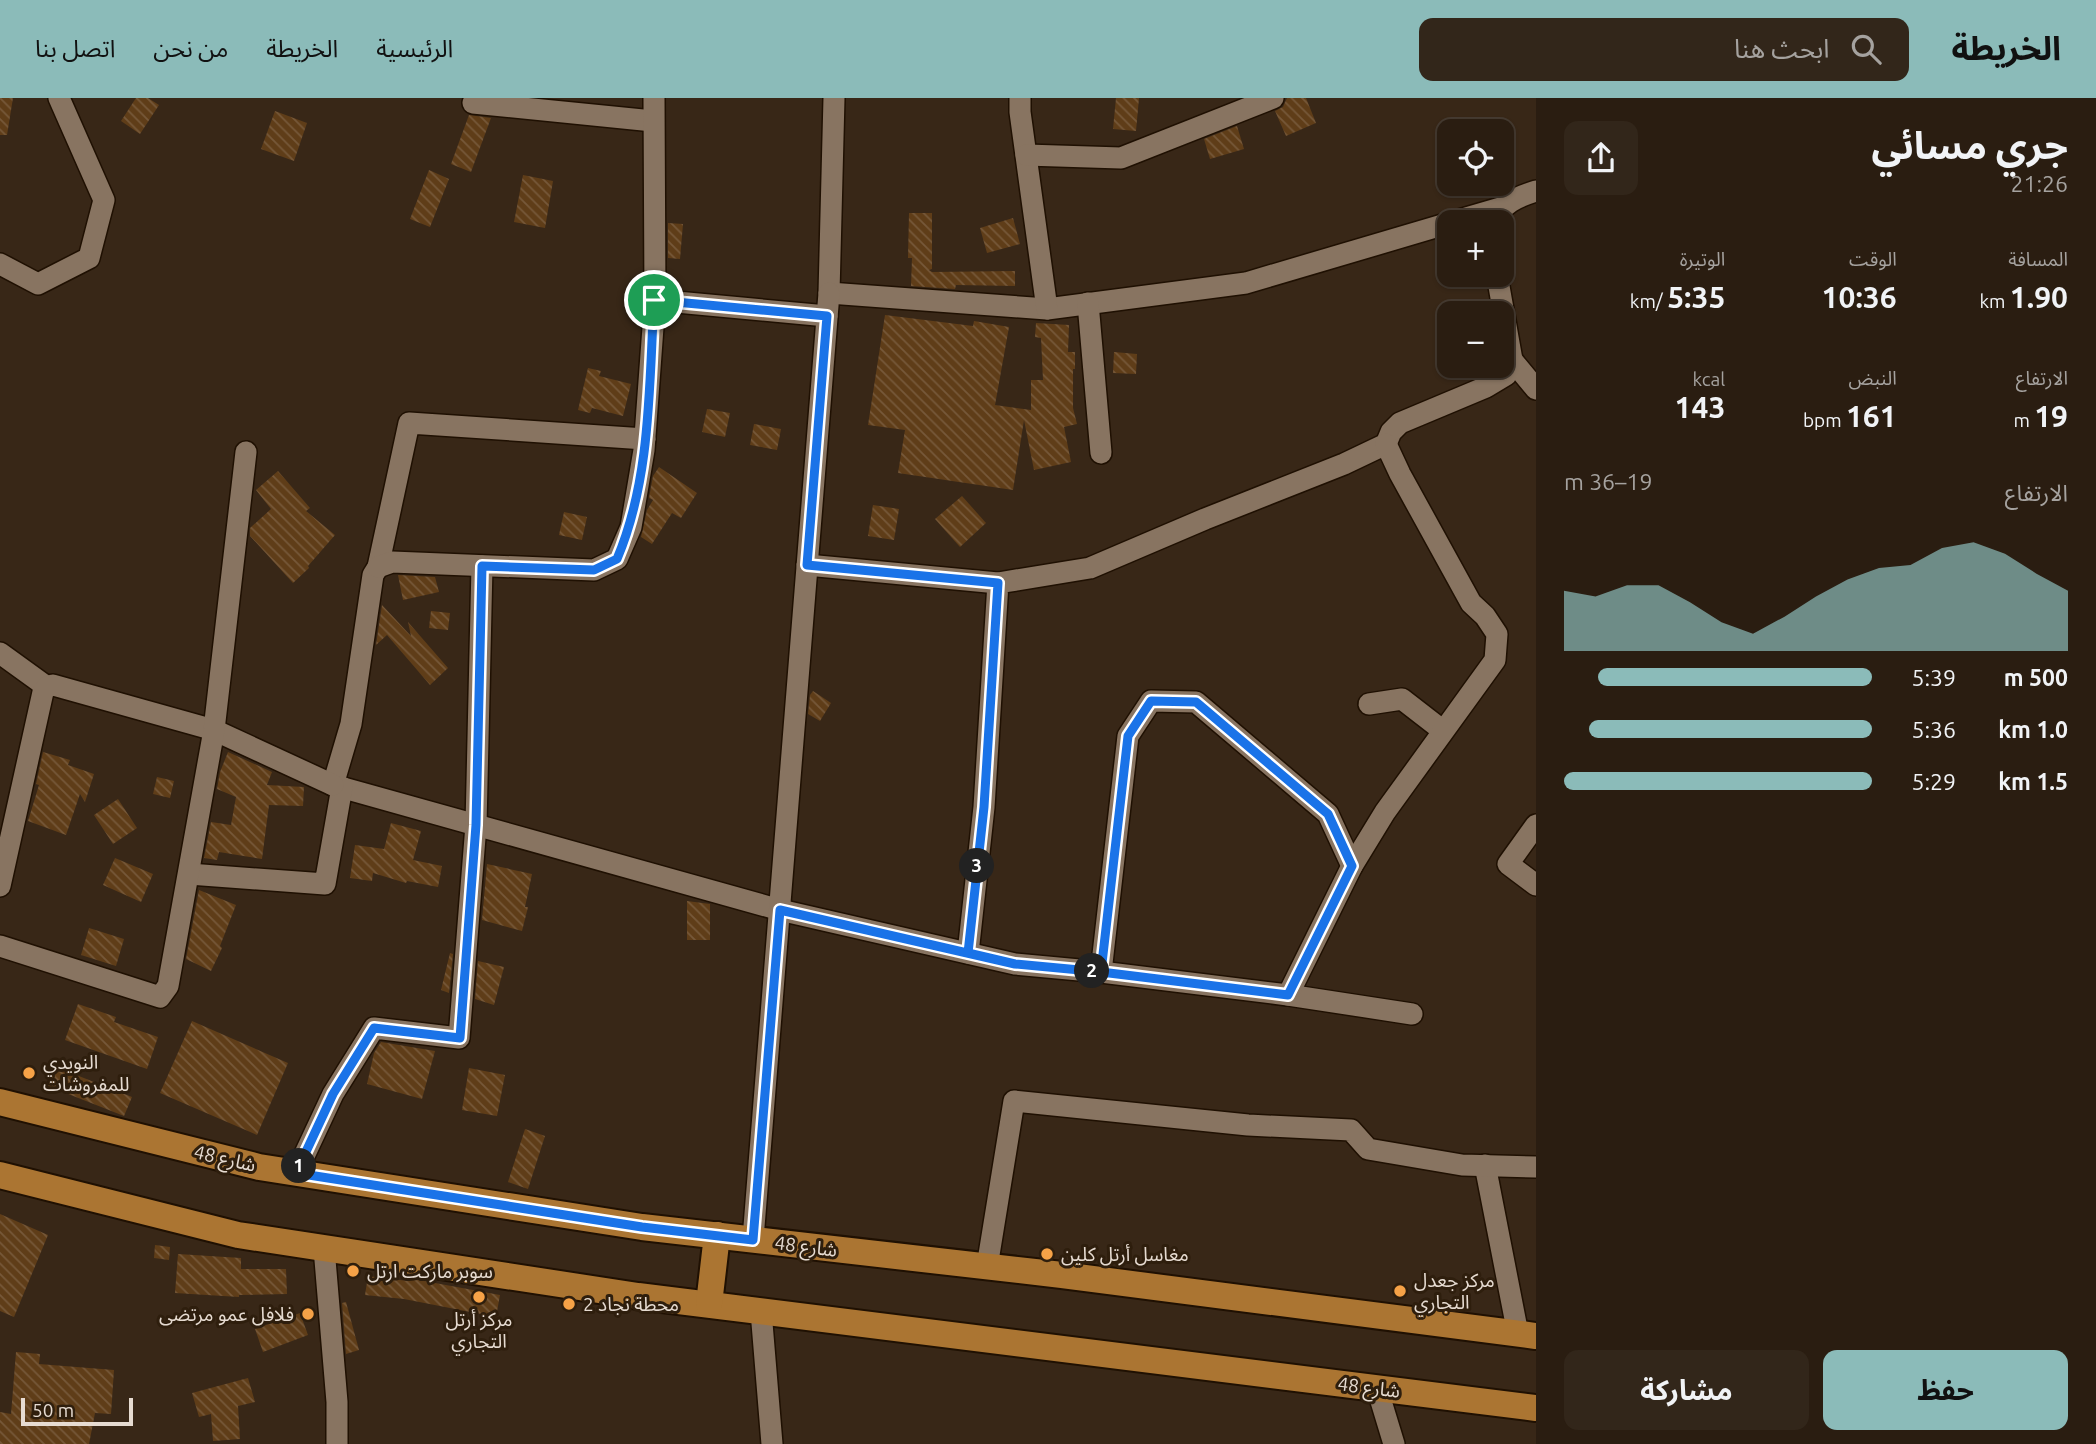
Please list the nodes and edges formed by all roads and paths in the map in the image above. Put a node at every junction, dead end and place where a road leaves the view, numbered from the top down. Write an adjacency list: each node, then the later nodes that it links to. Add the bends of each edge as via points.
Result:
1 (59, 98): 12 (street, via 104,200 89,258 38,284)
2 (654, 98): 7 (street)
3 (834, 98): 13 (street)
4 (1020, 98): 8 (street)
5 (1273, 98): 8 (street, via 1121,158)
6 (474, 103): 7 (street)
7 (653, 121): 14 (street)
8 (1026, 155): 16 (street)
9 (1536, 191): 10 (street)
10 (1503, 210)
11 (1437, 227): 15 (street, via 1246,283)
12 (0, 264)
13 (829, 293): 16 (street); 17 (street)
14 (654, 300): 17 (street); 21 (street)
15 (1088, 303): 16 (street); 24 (street)
16 (1047, 309)
17 (827, 316): 25 (street)
18 (1514, 362): 20 (street)
19 (1500, 378): 22 (street, via 1400,423)
20 (1536, 389)
21 (645, 439): 26 (street, via 631,527 617,559 594,570); 27 (street, via 409,423)
22 (1386, 444): 28 (street, via 1090,568); 33 (street, via 1471,603 1497,634 1495,660)
23 (246, 452): 32 (street)
24 (1101, 453)
25 (807, 565): 28 (street); 41 (street)
26 (482, 566): 27 (street, via 392,562); 35 (street)
27 (378, 567): 34 (street)
28 (998, 583): 43 (street, via 984,807)
29 (0, 653): 30 (street)
30 (47, 687): 32 (street); 40 (street)
31 (1369, 704): 33 (street, via 1402,699)
32 (214, 730): 34 (street); 38 (street)
33 (1442, 730): 37 (street)
34 (337, 786): 35 (street); 38 (street, via 325,884)
35 (476, 825): 41 (street); 50 (street, via 460,1038 374,1028 333,1094)
36 (1536, 825): 39 (street, via 1508,864)
37 (1352, 866): 44 (street, via 1328,814 1196,702 1151,701 1128,736); 45 (street)
38 (189, 874): 42 (street, via 167,986 160,997)
39 (1536, 885)
40 (0, 886)
41 (780, 910): 43 (street); 53 (street)
42 (0, 946)
43 (968, 953): 44 (street, via 1015,964)
44 (1101, 972): 45 (street)
45 (1288, 995): 46 (street)
46 (1412, 1014)
47 (0, 1102): 50 (main road, شارع 48)
48 (1485, 1165): 49 (street); 55 (street, via 1368,1149 1351,1130 1248,1125 1014,1101); 58 (street)
49 (1536, 1167)
50 (296, 1173): 52 (main road, شارع 48)
51 (0, 1175): 54 (main road, شارع 48, via 239,1235)
52 (717, 1235): 53 (main road, شارع 48); 56 (main road)
53 (753, 1240): 55 (main road, شارع 48)
54 (324, 1248): 56 (main road, شارع 48); 61 (street)
55 (987, 1267): 58 (main road, شارع 48)
56 (709, 1304): 57 (main road, شارع 48)
57 (761, 1311): 59 (main road, شارع 48); 62 (street)
58 (1527, 1335)
59 (1377, 1388): 60 (main road, شارع 48); 63 (street)
60 (1536, 1408)
61 (337, 1444)
62 (772, 1444)
63 (1394, 1444)

